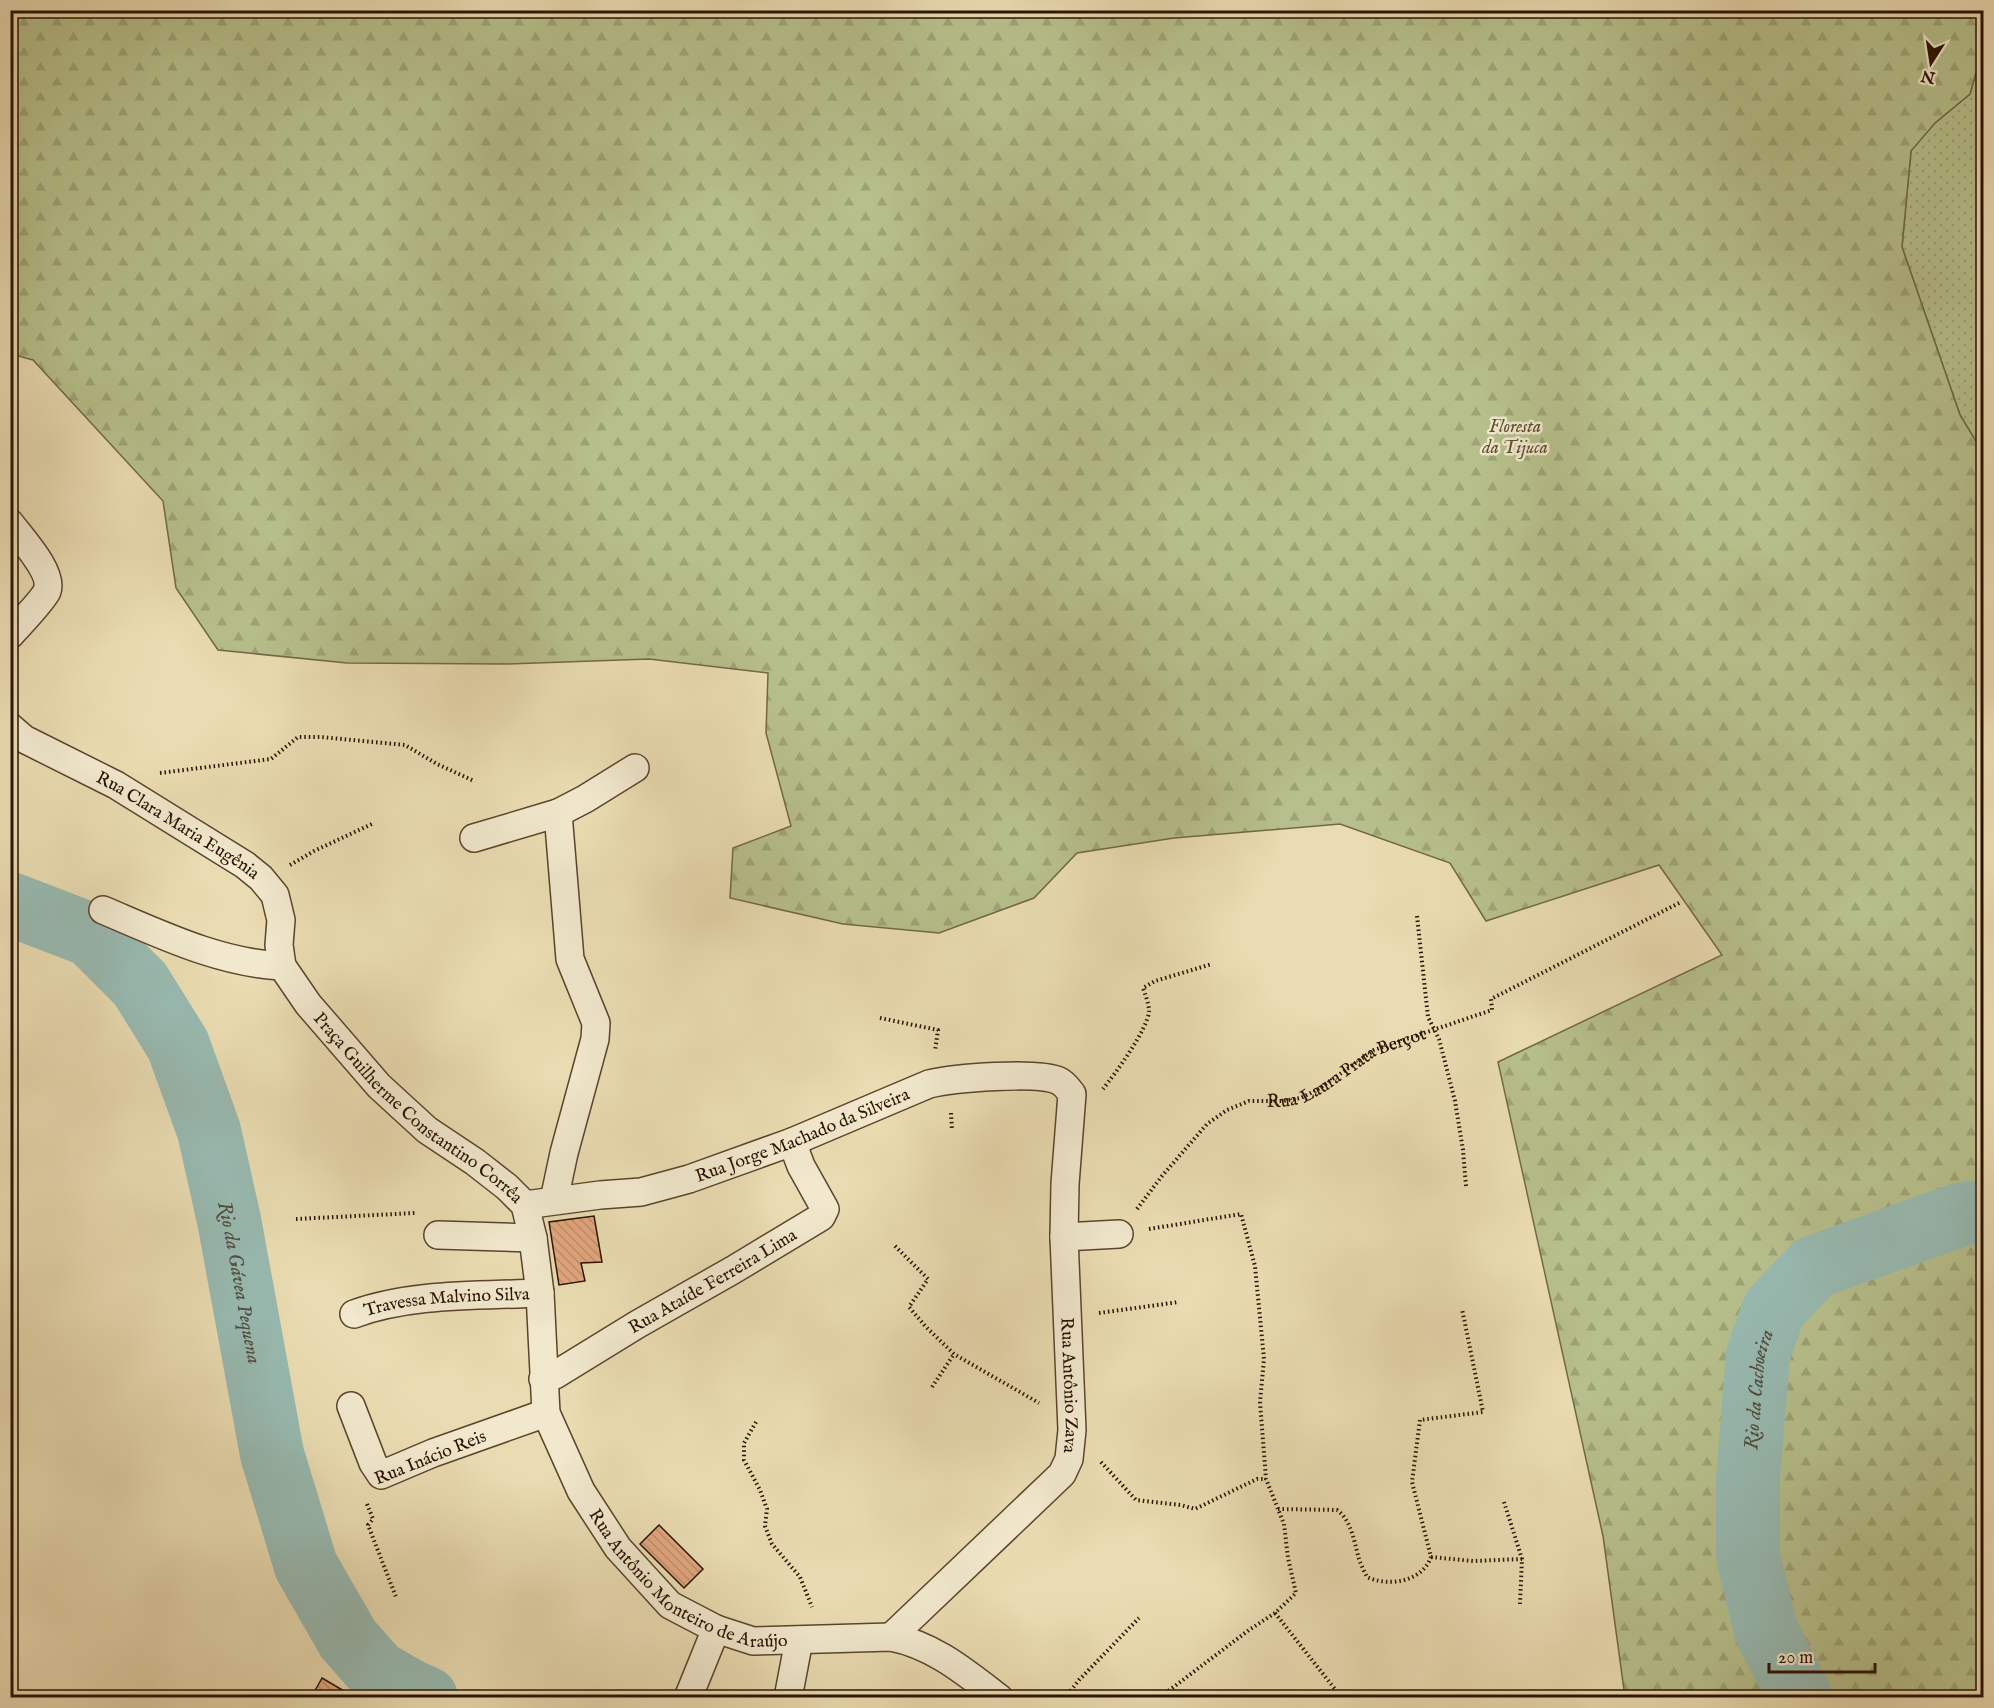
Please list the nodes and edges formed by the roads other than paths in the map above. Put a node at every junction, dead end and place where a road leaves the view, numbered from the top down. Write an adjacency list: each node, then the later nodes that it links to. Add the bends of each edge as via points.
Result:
1 (10, 522): 2 (street, via 49,580 47,592)
2 (10, 635)
3 (10, 728): 8 (street, Rua Clara Maria Eugênia, via 24,739 116,785 261,878 275,895 281,920)
4 (635, 768): 5 (street)
5 (558, 813): 6 (street); 11 (street, via 570,958 596,1023)
6 (474, 838)
7 (103, 910): 8 (street, via 194,948 260,965)
8 (282, 966): 12 (street, Praça Guilherme Constantino Corrêa, via 308,1004 379,1086 427,1130 475,1162)
9 (1072, 1094): 10 (street, Rua Jorge Machado da Silveira, via 1062,1082 1035,1076 929,1084); 15 (street, Rua Antônio Zava)
10 (797, 1154): 11 (street, Rua Jorge Machado da Silveira, via 641,1192); 19 (street, Rua Ataíde Ferreira Lima, via 825,1209 821,1217)
11 (554, 1200): 12 (street, Rua Jorge Machado da Silveira)
12 (525, 1205): 16 (street, Praça Guilherme Constantino Corrêa)
13 (1119, 1234): 15 (street)
14 (438, 1235): 16 (street)
15 (1064, 1237): 23 (street, Rua Antônio Zava, via 1069,1459 1062,1474)
16 (533, 1238): 17 (street, Praça Guilherme Constantino Corrêa)
17 (540, 1293): 18 (street, Travessa Malvino Silva, via 400,1302); 19 (street, Rua Antônio Monteiro de Araújo)
18 (354, 1314)
19 (549, 1377): 21 (street, Rua Antônio Monteiro de Araújo)
20 (351, 1406): 21 (street, Rua Inácio Reis, via 377,1469)
21 (546, 1413): 22 (street, Rua Antônio Monteiro de Araújo, via 581,1491 618,1548 670,1605)
22 (716, 1629): 24 (street, Rua Antônio Monteiro de Araújo, via 753,1641); 25 (street)
23 (891, 1637): 24 (street, Rua Antônio Monteiro de Araújo); 27 (street, Rua Antônio Monteiro de Araújo, via 922,1645)
24 (799, 1640): 26 (street)
25 (688, 1698)
26 (788, 1698)
27 (999, 1698)

